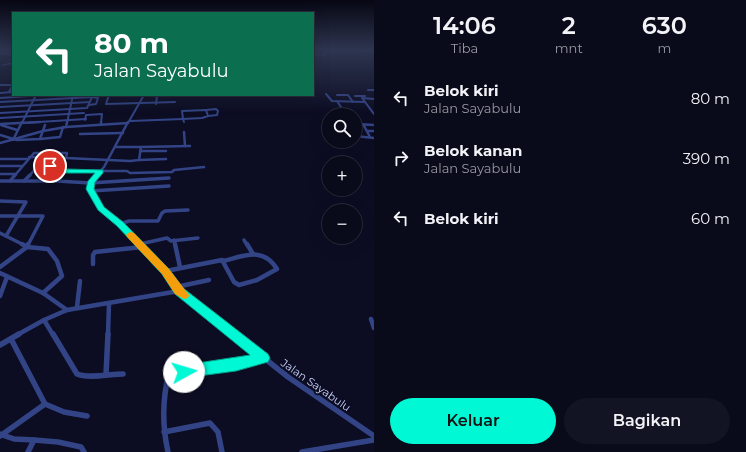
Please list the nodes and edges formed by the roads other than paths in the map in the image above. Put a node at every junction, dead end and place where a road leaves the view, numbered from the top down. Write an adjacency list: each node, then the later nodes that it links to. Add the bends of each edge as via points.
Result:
1 (0, 85): 2 (street)
2 (12, 85)
3 (12, 87): 6 (street)
4 (368, 90): 5 (street)
5 (374, 90)
6 (9, 92): 7 (street)
7 (0, 93)
8 (326, 94): 22 (street, via 331,100)
9 (24, 96): 16 (street)
10 (35, 96): 21 (street)
11 (109, 96): 30 (street, via 106,104)
12 (143, 96): 30 (street)
13 (157, 96): 31 (street)
14 (355, 96): 20 (street)
15 (92, 97): 17 (street); 29 (street); 29 (street, via 98,98 96,104)
16 (0, 98)
17 (72, 98): 21 (street); 28 (street)
18 (358, 98): 19 (street)
19 (362, 98): 20 (street); 27 (street)
20 (374, 98)
21 (33, 100): 24 (street); 32 (street)
22 (337, 101): 23 (street); 35 (street)
23 (342, 101): 26 (street); 26 (street, via 337,94 348,95)
24 (0, 102)
25 (175, 102): 31 (street)
26 (353, 102): 27 (street)
27 (365, 102): 42 (street)
28 (71, 103): 29 (street); 32 (street); 34 (street)
29 (90, 104): 34 (street, via 87,108)
30 (138, 104): 31 (street); 51 (street)
31 (156, 104)
32 (32, 105): 33 (street); 38 (street)
33 (0, 107)
34 (70, 108): 38 (street); 41 (street)
35 (342, 108)
36 (194, 110): 37 (street); 46 (street); 48 (street, via 182,110)
37 (206, 110): 44 (street); 44 (street, via 218,111 218,115)
38 (28, 111): 39 (street); 43 (street)
39 (0, 112)
40 (84, 113): 41 (street)
41 (69, 114): 43 (street); 49 (street)
42 (374, 114)
43 (26, 116): 45 (street); 53 (street)
44 (208, 116): 46 (street)
45 (0, 118)
46 (196, 118): 48 (street)
47 (86, 119): 49 (street); 55 (street, via 86,115 102,114); 59 (street)
48 (183, 119): 50 (street); 52 (street)
49 (67, 120): 53 (street); 61 (street)
50 (157, 120): 51 (street); 56 (street)
51 (129, 122): 55 (street); 67 (street)
52 (184, 122)
53 (22, 123): 54 (street); 62 (street)
54 (0, 124): 62 (street)
55 (101, 124): 59 (street)
56 (158, 124)
57 (363, 124): 60 (street); 64 (street)
58 (45, 125): 63 (street)
59 (84, 125): 61 (street)
60 (374, 125)
61 (64, 127): 63 (street); 73 (street, via 60,137)
62 (17, 130): 74 (street)
63 (43, 131): 73 (street); 74 (street)
64 (367, 131): 65 (street); 71 (street)
65 (374, 131)
66 (184, 132): 76 (street)
67 (123, 133): 68 (street); 78 (street)
68 (80, 134)
69 (0, 135): 74 (street)
70 (362, 136): 71 (street)
71 (370, 137): 72 (street)
72 (374, 138)
73 (40, 139): 74 (street)
74 (13, 140): 75 (street)
75 (0, 143)
76 (185, 146): 77 (street); 79 (street)
77 (190, 146)
78 (115, 147): 79 (street); 87 (street)
79 (140, 147): 80 (street)
80 (140, 151): 81 (street); 86 (street)
81 (166, 151)
82 (59, 157): 84 (street)
83 (0, 158): 84 (street)
84 (28, 158): 87 (street, via 35,153 66,153 66,158); 89 (street)
85 (166, 159): 86 (street)
86 (140, 160): 87 (street)
87 (108, 161): 91 (street)
88 (0, 166): 89 (street)
89 (22, 166): 93 (street)
90 (204, 167): 91 (street, via 160,172)
91 (101, 171): 97 (street, via 64,171 55,167 38,166); 99 (street)
92 (0, 174): 93 (street)
93 (16, 174): 96 (street)
94 (169, 178): 98 (street)
95 (0, 181): 96 (street)
96 (10, 181): 97 (street)
97 (24, 181): 99 (street)
98 (126, 181): 99 (street); 101 (street)
99 (90, 183): 102 (street, Jalan Sayabulu)
100 (168, 186): 101 (street)
101 (123, 188): 102 (street)
102 (91, 191): 107 (street, Jalan Sayabulu, via 101,208)
103 (0, 202): 106 (street, via 25,201)
104 (188, 210): 107 (street, via 163,212 158,221 130,221)
105 (0, 216): 106 (street)
106 (17, 216): 109 (street); 114 (street, via 42,216)
107 (120, 224): 113 (street, Jalan Sayabulu)
108 (0, 233): 109 (street)
109 (6, 236): 114 (street)
110 (198, 238): 111 (street)
111 (174, 240): 113 (street, via 170,241 167,238); 119 (street)
112 (244, 240): 115 (street)
113 (141, 245): 117 (street, via 96,252); 120 (street, Jalan Sayabulu)
114 (27, 247): 118 (street); 127 (street, via 48,249 57,261 62,276)
115 (253, 254): 116 (street); 116 (street, via 265,256 276,267 276,271 240,285 236,284)
116 (223, 261): 119 (street, via 215,260)
117 (92, 264)
118 (0, 267)
119 (180, 267): 120 (street)
120 (166, 271): 125 (street, Jalan Sayabulu)
121 (0, 273): 122 (street)
122 (7, 277): 127 (street); 128 (street)
123 (209, 280): 125 (street)
124 (80, 281): 130 (street)
125 (176, 287): 126 (street, Jalan Sayabulu)
126 (179, 291): 129 (street); 137 (street, Jalan Sayabulu)
127 (44, 294): 131 (street)
128 (0, 296)
129 (109, 303): 130 (street); 138 (street)
130 (77, 307): 131 (street)
131 (67, 310): 133 (street)
132 (371, 319): 134 (street)
133 (44, 320): 135 (street); 138 (street, via 77,374 84,377)
134 (374, 328)
135 (11, 339): 136 (street); 140 (street)
136 (0, 345)
137 (263, 358): 142 (street, via 221,367 169,373 163,401); 144 (street, Jalan Sayabulu)
138 (106, 374): 139 (street)
139 (123, 374)
140 (44, 404): 141 (street, via 64,412); 143 (street)
141 (87, 416)
142 (164, 432): 149 (street); 150 (street, via 210,423 218,432)
143 (0, 435): 145 (street)
144 (374, 436)
145 (34, 440): 147 (street); 148 (street, via 81,447)
146 (374, 440): 151 (street)
147 (28, 452)
148 (84, 452)
149 (168, 452)
150 (222, 452)
151 (302, 452)

